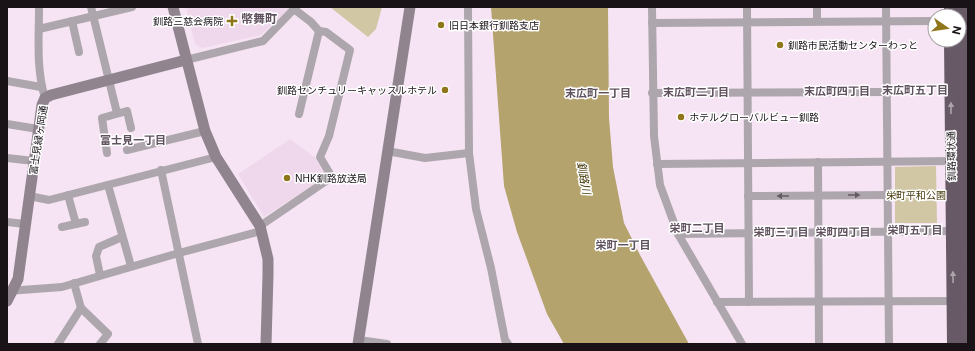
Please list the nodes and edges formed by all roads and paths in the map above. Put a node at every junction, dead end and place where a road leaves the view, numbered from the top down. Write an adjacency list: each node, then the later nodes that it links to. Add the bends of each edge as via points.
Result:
1 (39, 7): 19 (street)
2 (91, 7): 12 (street)
3 (132, 7): 12 (street)
4 (173, 7): 24 (street)
5 (468, 7): 42 (street)
6 (652, 7): 18 (street)
7 (747, 7): 17 (street)
8 (817, 7): 14 (street)
9 (886, 7): 15 (street)
10 (295, 8): 20 (street); 24 (street, via 262,41)
11 (409, 9): 40 (street)
12 (93, 16): 13 (street); 25 (street)
13 (72, 21): 19 (street); 23 (street)
14 (816, 21): 15 (street); 17 (street)
15 (886, 21): 16 (street); 29 (street)
16 (927, 21)
17 (747, 22): 18 (street); 28 (street)
18 (652, 23): 31 (street)
19 (39, 29): 27 (street)
20 (319, 31): 34 (street); 63 (street, via 326,32 350,50 329,136 320,157 330,174 328,179)
21 (952, 48): 46 (highway, 釧路環状通, one-way to 21)
22 (962, 48): 30 (highway, 釧路環状通)
23 (79, 52)
24 (186, 60): 25 (street, 富士見緑ヶ岡通); 38 (street)
25 (109, 80): 32 (street, 富士見緑ヶ岡通, via 51,94); 33 (street)
26 (7, 81): 27 (street)
27 (41, 86): 32 (street)
28 (748, 92): 29 (street); 31 (street); 47 (street)
29 (887, 92): 49 (street)
30 (965, 92): 46 (highway, 釧路環状通)
31 (652, 93): 50 (street)
32 (45, 98): 37 (street, 富士見緑ヶ岡通)
33 (117, 113): 36 (street, via 127,111); 41 (street, via 102,118)
34 (299, 114)
35 (7, 124): 37 (street)
36 (131, 128)
37 (38, 129): 45 (street, 富士見緑ヶ岡通)
38 (205, 131): 39 (street); 43 (street)
39 (127, 150)
40 (387, 151): 42 (street, via 424,158); 81 (street)
41 (107, 153)
42 (469, 153): 82 (street, via 476,209)
43 (216, 157): 51 (street); 63 (street)
44 (7, 158): 45 (street)
45 (34, 161): 54 (street, 富士見緑ヶ岡通)
46 (960, 161): 49 (street); 64 (highway, 釧路環状通)
47 (748, 162): 48 (street); 50 (street); 56 (street)
48 (818, 162): 49 (street); 57 (street)
49 (888, 162): 53 (street)
50 (657, 164): 68 (street, via 660,185)
51 (161, 170): 52 (street); 70 (street)
52 (108, 185): 55 (street); 69 (street)
53 (889, 195): 57 (street, one-way to 53); 66 (street)
54 (29, 196): 55 (street, via 49,200); 60 (street, 富士見緑ヶ岡通)
55 (68, 196): 61 (street)
56 (748, 196): 57 (street, one-way to 56); 67 (street)
57 (818, 196): 65 (street)
58 (7, 222): 60 (street)
59 (85, 222): 61 (street)
60 (24, 224): 74 (street, 富士見緑ヶ岡通, via 18,279)
61 (76, 224): 62 (street)
62 (62, 227)
63 (260, 229): 70 (street); 86 (street, via 268,259)
64 (961, 231): 66 (street); 75 (highway, 釧路環状通)
65 (818, 232): 66 (street); 67 (street); 79 (street)
66 (889, 232): 78 (street)
67 (748, 233): 68 (street); 77 (street)
68 (678, 234): 76 (street)
69 (122, 237): 71 (street); 72 (street, via 99,247 96,256)
70 (179, 253): 71 (street); 85 (street)
71 (131, 266): 72 (street)
72 (100, 275): 73 (street)
73 (74, 283): 74 (street); 80 (street)
74 (9, 295)
75 (962, 301): 78 (street); 92 (highway, 釧路環状通); 93 (highway, 釧路環状通)
76 (717, 302): 77 (street); 89 (street)
77 (749, 302): 79 (street)
78 (890, 302): 79 (street); 91 (street)
79 (820, 303): 90 (street)
80 (81, 308): 83 (street); 84 (street, via 108,334)
81 (358, 342): 87 (street)
82 (506, 342): 88 (street)
83 (58, 344)
84 (100, 344)
85 (198, 344)
86 (266, 344)
87 (387, 344)
88 (497, 344)
89 (742, 344)
90 (819, 344)
91 (889, 344)
92 (954, 344)
93 (964, 344)

